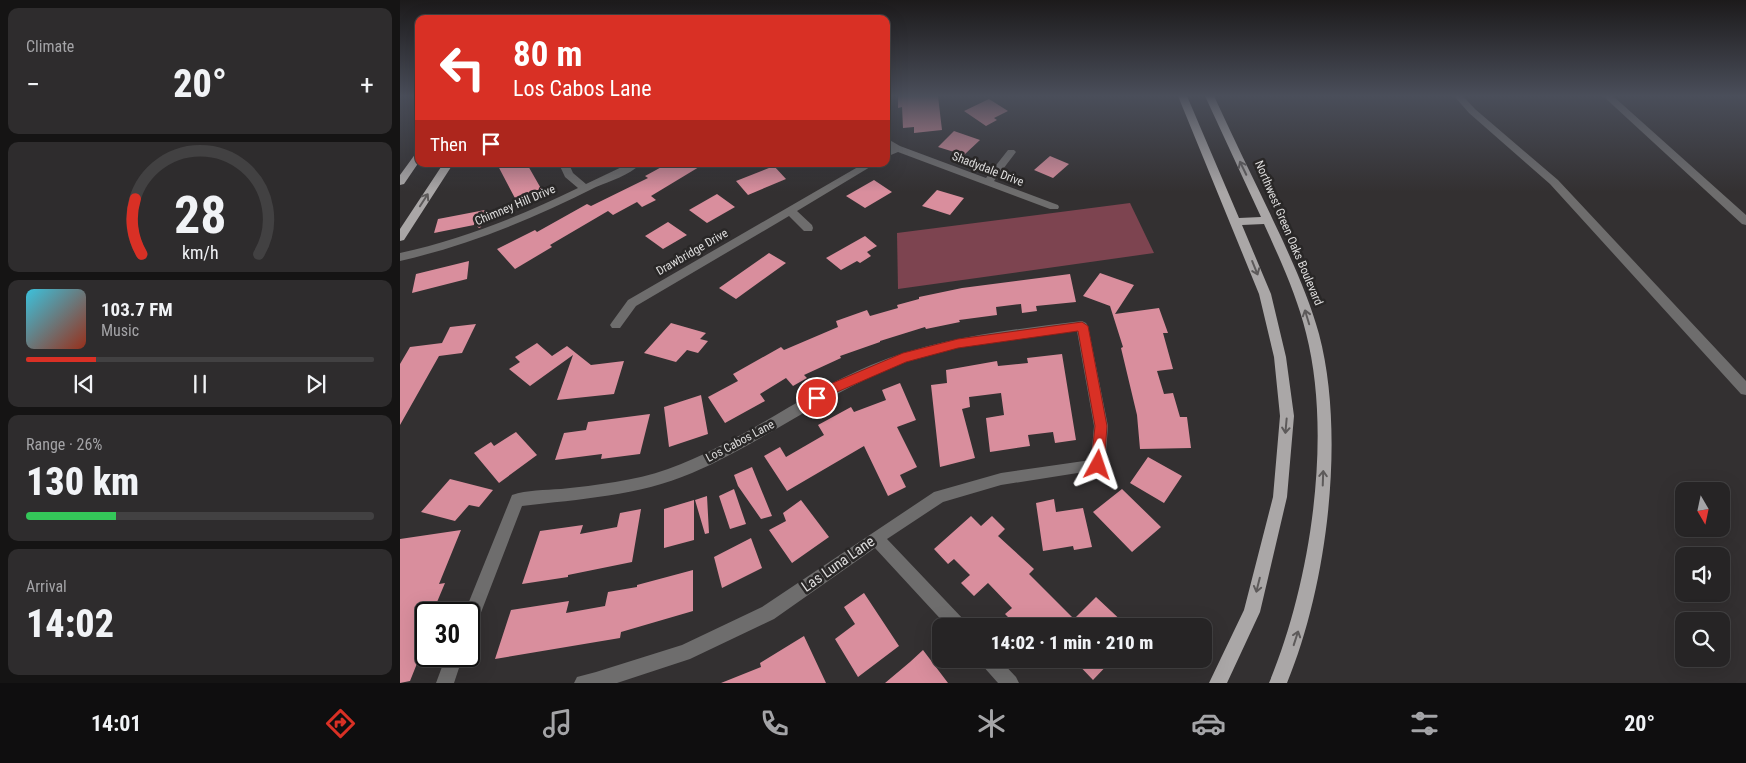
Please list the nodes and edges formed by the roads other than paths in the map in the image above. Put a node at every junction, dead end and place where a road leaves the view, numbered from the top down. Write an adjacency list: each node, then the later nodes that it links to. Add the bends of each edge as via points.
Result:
1 (1196, 128): 21 (main road)
2 (1224, 128): 19 (main road, Northwest Green Oaks Boulevard, one-way to 2)
3 (1491, 128): 26 (street, via 1554,182)
4 (1642, 128): 20 (street)
5 (890, 144): 6 (street, Shadydale Drive)
6 (897, 148): 7 (street); 15 (street, Shadydale Drive)
7 (890, 152)
8 (1011, 152): 15 (street)
9 (415, 161): 14 (main road)
10 (446, 167): 23 (main road, one-way to 10)
11 (565, 167): 16 (street, via 569,175)
12 (629, 167): 16 (street, Chimney Hill Drive)
13 (865, 167): 18 (street, Drawbridge Drive)
14 (400, 182)
15 (988, 182): 17 (street, Shadydale Drive)
16 (585, 189): 24 (street, Chimney Hill Drive, via 498,229 455,244)
17 (1054, 207)
18 (790, 211): 22 (street); 25 (street, Drawbridge Drive, via 632,303)
19 (1268, 220): 21 (main road); 37 (main road, Northwest Green Oaks Boulevard, one-way to 19, via 1304,612 1322,493 1324,439 1320,374 1312,335 1302,299)
20 (1746, 221)
21 (1236, 222): 36 (main road, one-way to 36, via 1265,294 1280,356 1287,416 1280,497 1252,612)
22 (808, 228)
23 (400, 237)
24 (400, 257)
25 (616, 325)
26 (1746, 390)
27 (1098, 465): 28 (street, Las Luna Lane, via 1001,479 939,497); 29 (street, Los Cabos Lane, via 1101,426 1082,326 958,344 903,358 832,389 738,444 685,469 629,486 516,500)
28 (876, 538): 30 (street); 34 (street, Las Luna Lane, via 768,613 684,653)
29 (477, 602)
30 (951, 618)
31 (452, 667): 33 (street)
32 (996, 668): 35 (street)
33 (445, 683)
34 (583, 683)
35 (1010, 683)
36 (1218, 683)
37 (1278, 683)

